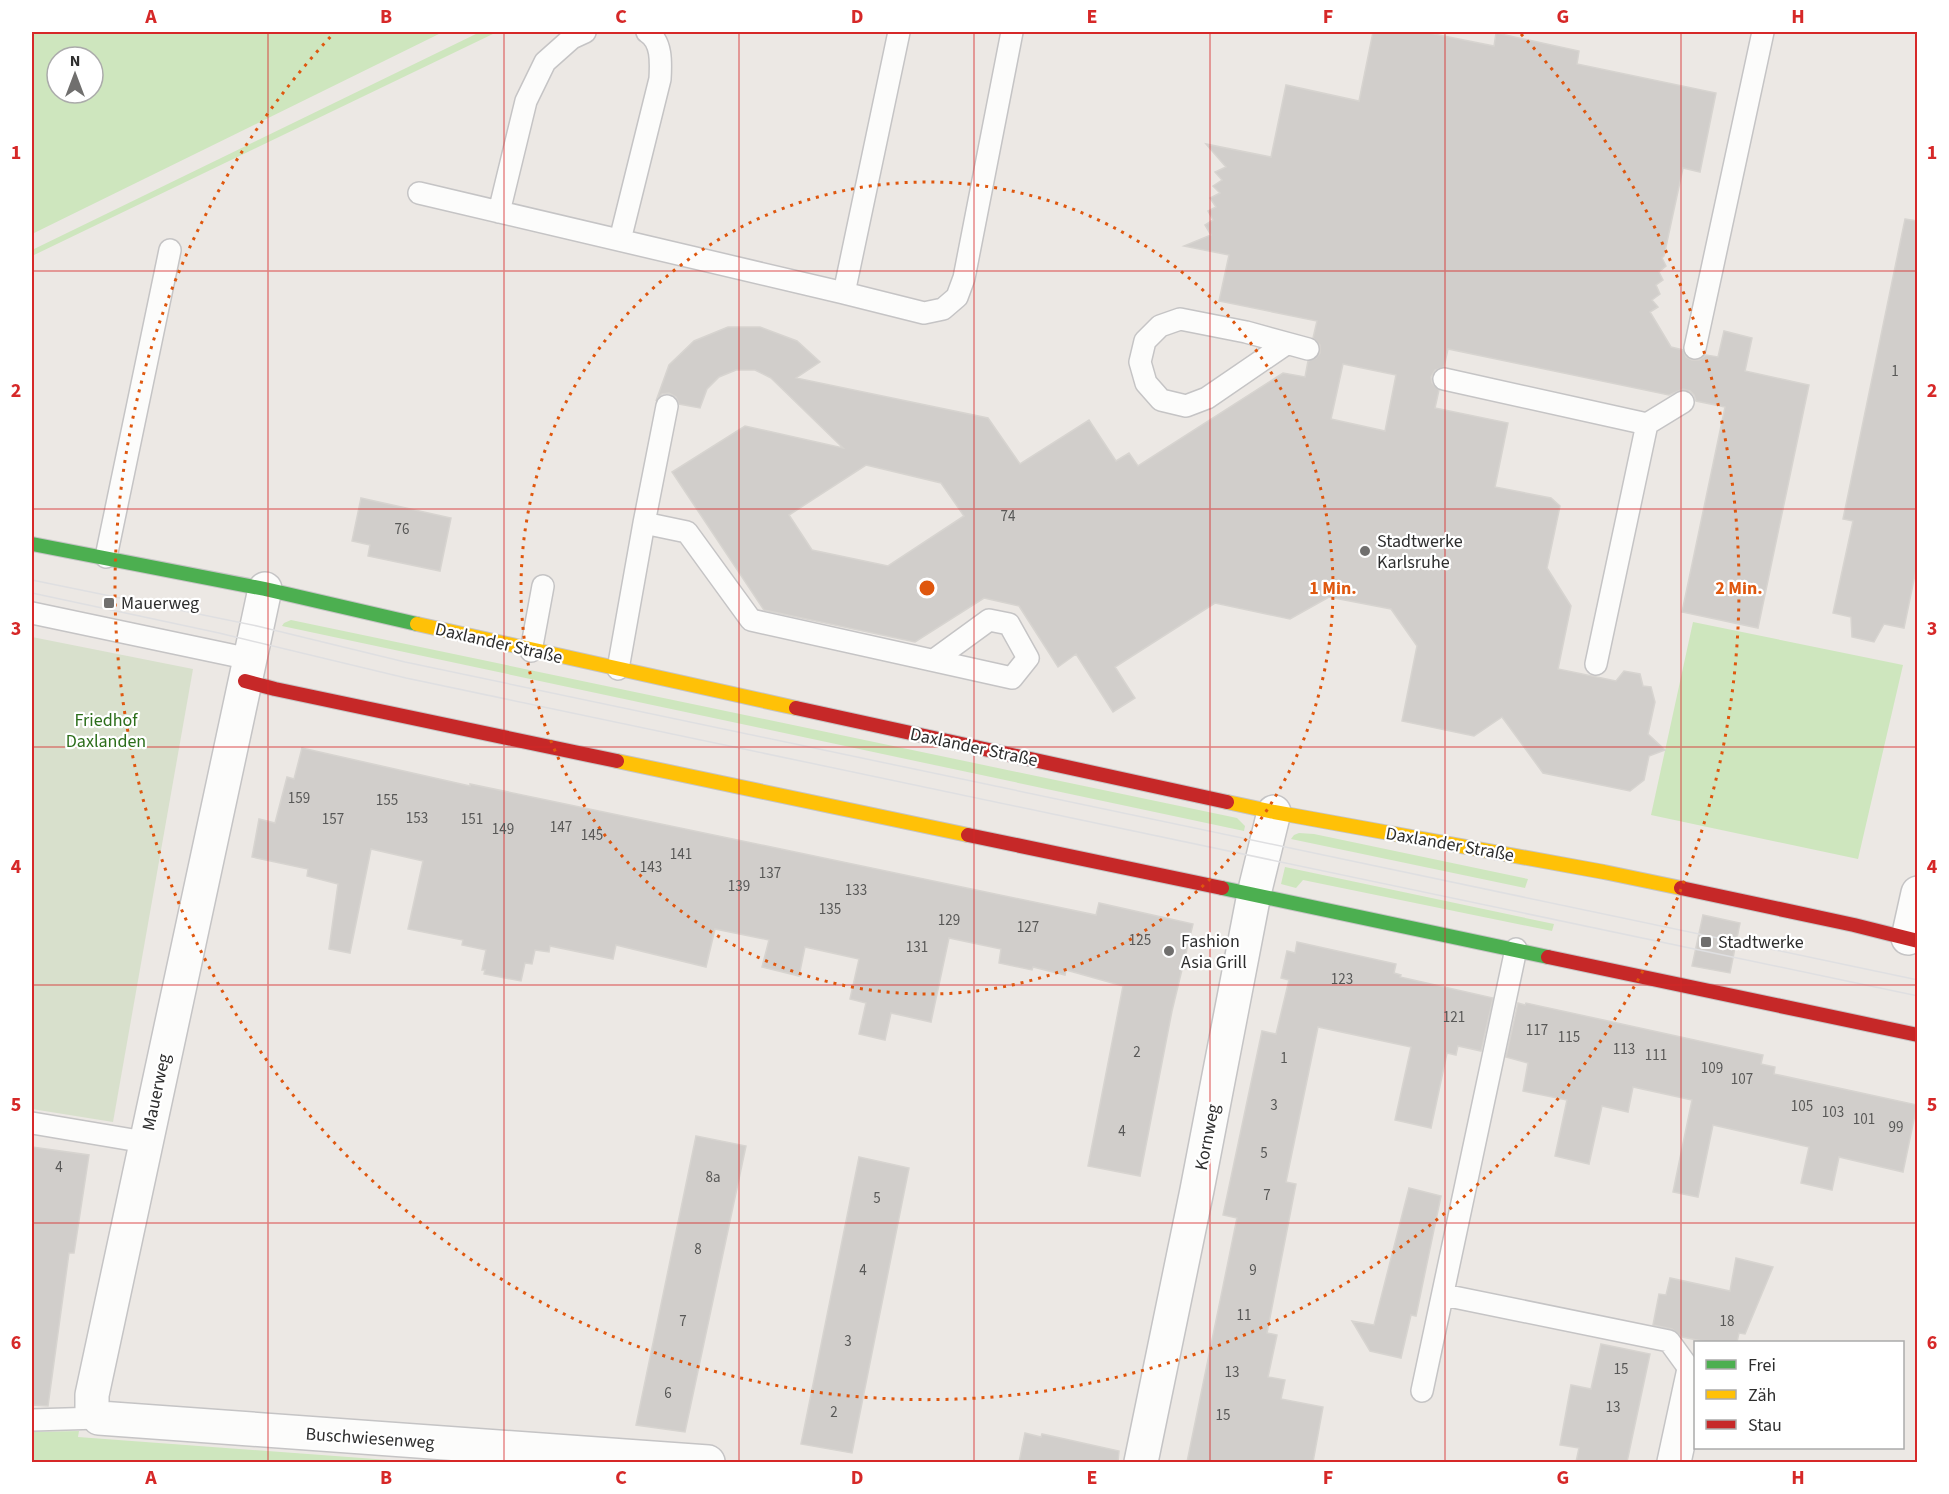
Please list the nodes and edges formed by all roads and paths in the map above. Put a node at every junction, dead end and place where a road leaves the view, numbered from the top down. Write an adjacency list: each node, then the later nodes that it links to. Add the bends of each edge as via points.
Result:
1 (585, 32): 7 (lane, via 545,62 526,100)
2 (647, 32): 8 (lane, via 654,36 662,58 660,79)
3 (899, 32): 10 (lane)
4 (1012, 32): 10 (lane, via 957,297 943,309 924,313)
5 (1763, 32): 12 (lane)
6 (419, 192): 7 (lane)
7 (499, 212): 8 (lane)
8 (620, 240): 10 (lane)
9 (170, 249): 20 (lane)
10 (844, 293)
11 (1286, 344): 11 (lane, via 1180,319 1160,326 1145,342 1140,362 1146,383 1161,400 1186,406 1207,398); 13 (lane)
12 (1695, 348)
13 (1308, 349)
14 (1444, 379): 17 (lane)
15 (1683, 402): 17 (lane)
16 (667, 406): 18 (lane)
17 (1647, 424): 26 (lane)
18 (644, 523): 25 (lane, via 687,532 751,620); 27 (lane)
19 (32, 544): 20 (street, Daxlander Straße)
20 (106, 557): 22 (street, Daxlander Straße)
21 (543, 586): 24 (lane)
22 (265, 589): 24 (street, Daxlander Straße); 28 (street, Mauerweg)
23 (32, 613): 28 (lane)
24 (531, 651): 27 (street, Daxlander Straße)
25 (934, 660)
26 (1596, 664)
27 (618, 669): 29 (street, Daxlander Straße)
28 (247, 670): 31 (street, via 275,688); 36 (street, Mauerweg)
29 (1274, 812): 31 (street, Kornweg); 32 (street, Daxlander Straße, via 1604,872)
30 (1917, 893): 32 (street)
31 (1254, 894): 33 (street); 43 (street, Kornweg)
32 (1913, 940)
33 (1516, 949): 34 (street); 37 (lane)
34 (1917, 1035)
35 (32, 1123): 36 (lane)
36 (145, 1142): 40 (street, Mauerweg, via 92,1395 92,1408)
37 (1444, 1295): 38 (lane, via 1669,1341); 39 (lane)
38 (1693, 1374): 44 (street)
39 (1422, 1391)
40 (99, 1418): 41 (lane, Buschwiesenweg); 42 (street, Buschwiesenweg)
41 (32, 1420)
42 (708, 1462)
43 (1141, 1462)
44 (1674, 1462)

